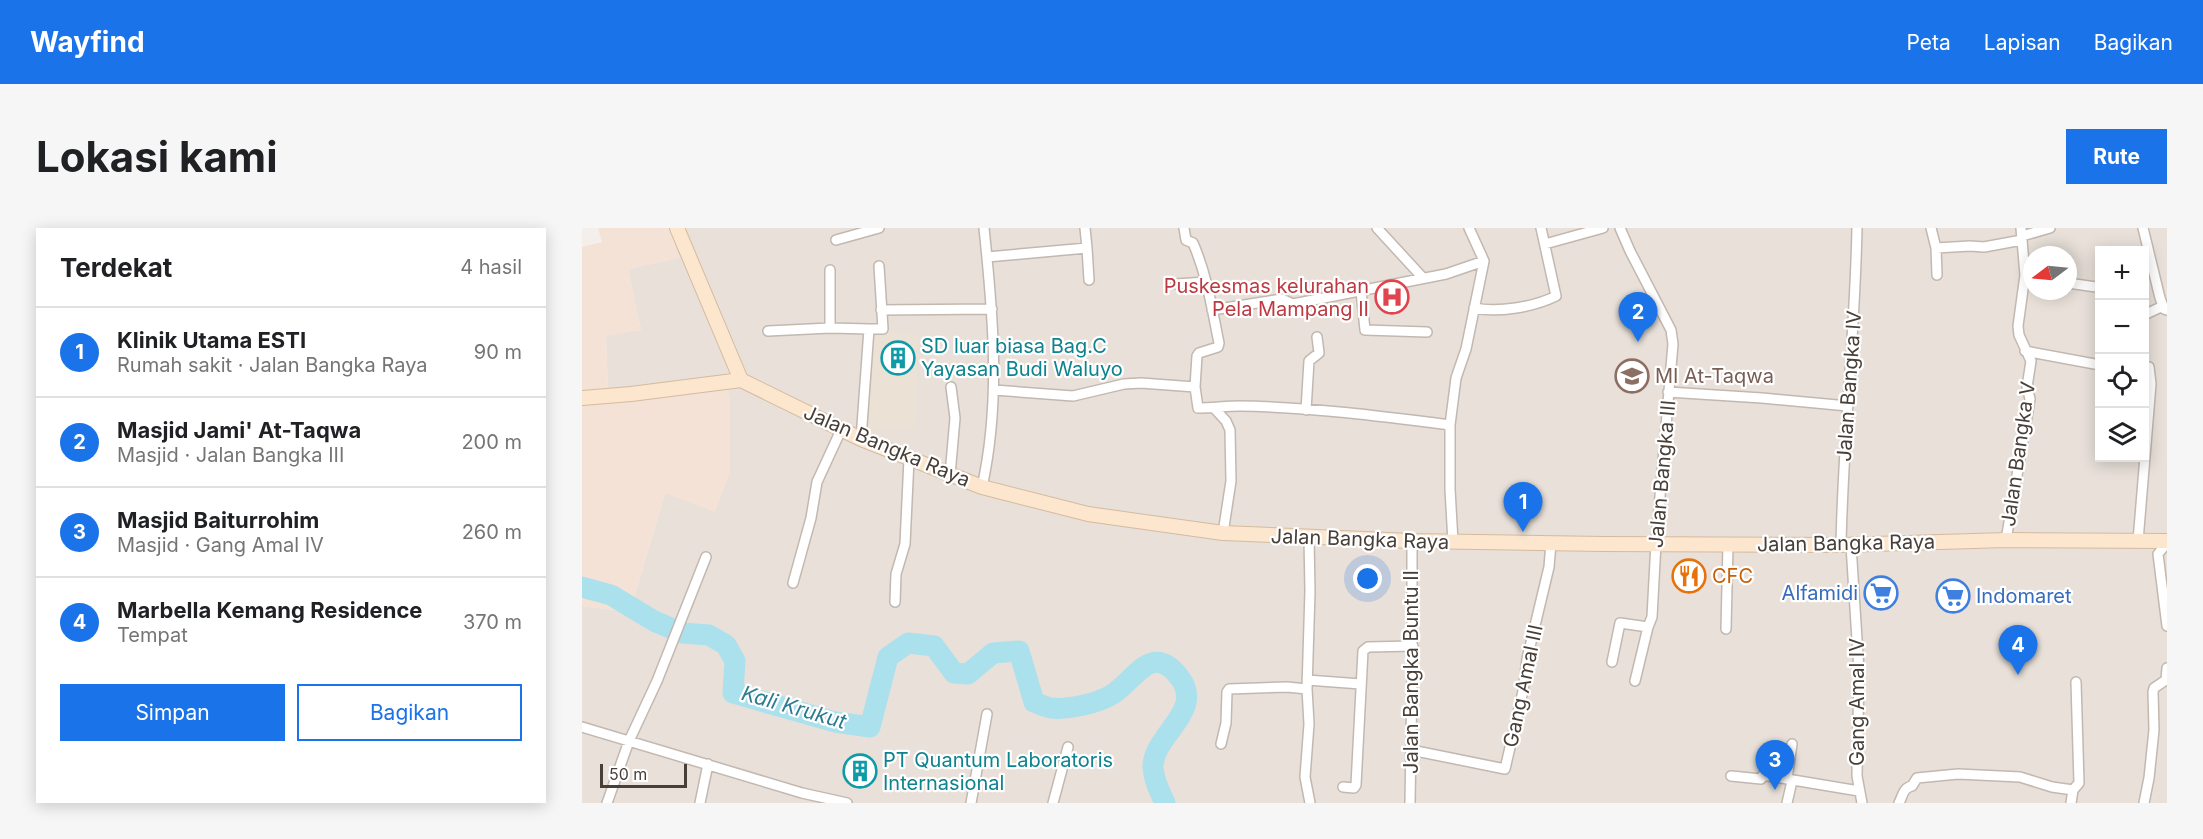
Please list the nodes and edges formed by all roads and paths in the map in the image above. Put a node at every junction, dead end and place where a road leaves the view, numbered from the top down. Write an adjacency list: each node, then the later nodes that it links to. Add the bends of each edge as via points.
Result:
1 (677, 228): 47 (street)
2 (879, 228): 16 (street)
3 (984, 228): 20 (street)
4 (1085, 228): 18 (street)
5 (1184, 228): 27 (street, via 1186,240 1193,243 1198,254)
6 (1377, 228): 25 (street)
7 (1470, 228): 21 (street)
8 (1540, 228): 17 (street)
9 (1603, 228): 17 (street)
10 (1620, 228): 51 (street, Jalan Bangka III, via 1671,330)
11 (1857, 228): 53 (street, Jalan Bangka IV)
12 (1931, 228): 19 (street)
13 (2050, 228): 15 (street)
14 (2143, 228): 34 (street)
15 (2021, 235): 19 (street, via 1984,247)
16 (836, 240)
17 (1545, 244): 33 (street, via 1556,296 1502,310)
18 (1087, 248): 20 (street); 26 (street)
19 (1936, 248): 24 (street)
20 (987, 257): 35 (street)
21 (1484, 261): 25 (street); 33 (street)
22 (879, 266): 36 (street)
23 (830, 270): 39 (street)
24 (1937, 275)
25 (1423, 278): 31 (street)
26 (1089, 280)
27 (1206, 282): 28 (street); 37 (street)
28 (1176, 284)
29 (2077, 284): 30 (street)
30 (2095, 287)
31 (1361, 291): 37 (street, via 1293,304 1282,298); 42 (street, via 1365,330)
32 (2023, 300): 44 (street, Jalan Bangka V, via 2018,326)
33 (1474, 308): 56 (street, via 1456,378)
34 (2165, 308): 38 (street)
35 (992, 309): 36 (street); 50 (street)
36 (881, 310): 40 (street, via 883,328)
37 (1212, 310): 49 (street, via 1218,347 1197,356)
38 (2149, 314)
39 (830, 328): 40 (street); 41 (street)
40 (869, 329): 58 (street)
41 (768, 331)
42 (1426, 332)
43 (1317, 337): 55 (street, via 1319,352 1309,361)
44 (2025, 351): 45 (street); 64 (street, Jalan Bangka V, via 2031,361 2027,382 2030,399)
45 (2095, 363)
46 (2151, 367): 65 (street)
47 (741, 380): 52 (street); 57 (street, Jalan Bangka Raya)
48 (951, 387): 60 (street, via 955,418)
49 (1195, 387): 50 (street, via 1124,384 1073,396); 54 (street, via 1198,408)
50 (994, 390): 61 (street, via 989,455)
51 (1668, 392): 53 (street); 70 (street, Jalan Bangka III)
52 (582, 398)
53 (1848, 406): 72 (street, Jalan Bangka IV, via 1842,478)
54 (1214, 408): 55 (street); 62 (street, via 1230,430 1231,481)
55 (1306, 410): 56 (street)
56 (1450, 425): 67 (street)
57 (841, 430): 58 (street, Jalan Bangka Raya); 74 (street, via 817,482)
58 (861, 439): 59 (street, Jalan Bangka Raya)
59 (909, 459): 60 (street, Jalan Bangka Raya); 75 (street, via 905,544 896,574)
60 (950, 475): 61 (street, Jalan Bangka Raya)
61 (982, 487): 62 (street, Jalan Bangka Raya, via 1088,514)
62 (1223, 533): 63 (street, Jalan Bangka Raya)
63 (1309, 538): 66 (street, Jalan Bangka Raya); 84 (street)
64 (2006, 540): 65 (street, Jalan Bangka Raya); 72 (street, Jalan Bangka Raya)
65 (2138, 540): 68 (street, Jalan Bangka Raya)
66 (1412, 541): 67 (street, Jalan Bangka Raya); 79 (street, Jalan Bangka Buntu II)
67 (1453, 542): 69 (street, Jalan Bangka Raya)
68 (2167, 542): 76 (street, via 2158,555)
69 (1551, 543): 70 (street, Jalan Bangka Raya); 92 (street, Gang Amal III, via 1505,770)
70 (1656, 543): 71 (street, Jalan Bangka Raya); 77 (street, Jalan Bangka III, via 1652,617)
71 (1728, 545): 72 (street, Jalan Bangka Raya); 78 (street)
72 (1846, 545): 98 (street, Gang Amal IV, via 1859,671)
73 (706, 557): 88 (street)
74 (793, 583)
75 (895, 602)
76 (2167, 626)
77 (1648, 627): 80 (street, via 1620,623); 82 (street, Jalan Bangka III)
78 (1726, 629)
79 (1413, 646): 85 (street, via 1365,648); 92 (street, Jalan Bangka Buntu II)
80 (1612, 662)
81 (2167, 668): 110 (street, via 2166,680 2153,693 2154,730)
82 (1635, 681)
83 (2076, 682): 97 (street, via 2079,783)
84 (1307, 684): 85 (street); 89 (street, via 1229,689); 104 (street, via 1305,777)
85 (1361, 684): 96 (street, via 1356,785)
86 (987, 714): 102 (street)
87 (582, 727): 88 (street)
88 (629, 741): 93 (street); 99 (street)
89 (1221, 744)
90 (1792, 744): 95 (street)
91 (1068, 747): 103 (street)
92 (1411, 750): 105 (street, Jalan Bangka Buntu II)
93 (708, 764): 100 (street); 101 (street)
94 (1731, 776): 95 (street, Gang Amal IV, via 1761,780 1762,775)
95 (1790, 780): 98 (street, Gang Amal IV); 106 (street)
96 (1343, 787)
97 (2073, 789): 108 (street, via 2020,777 1958,774 1917,778); 109 (street)
98 (1859, 791): 107 (street)
99 (607, 803)
100 (700, 803)
101 (847, 803)
102 (971, 803)
103 (1053, 803)
104 (1310, 803)
105 (1410, 803)
106 (1787, 803)
107 (1860, 803)
108 (1899, 803)
109 (2071, 803)
110 (2144, 803)

